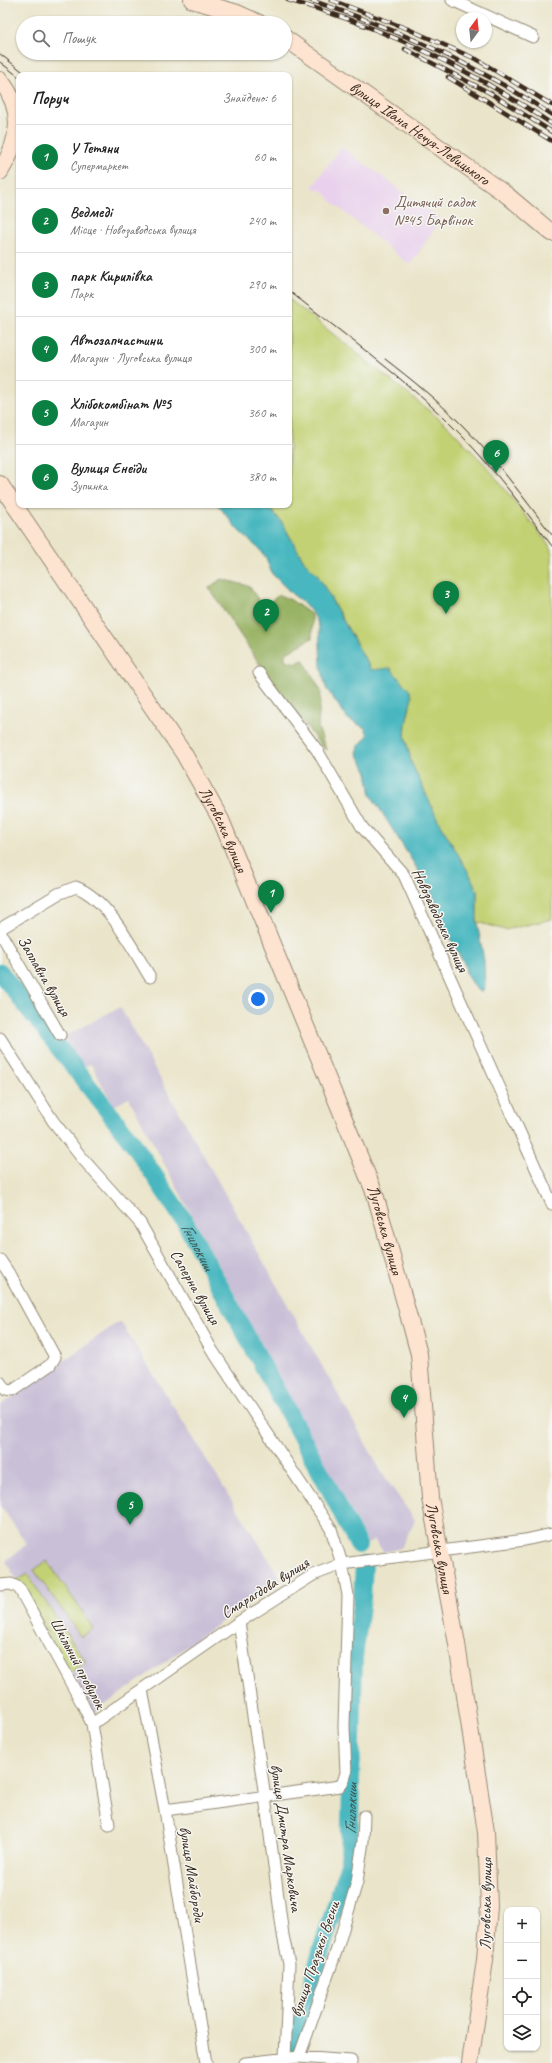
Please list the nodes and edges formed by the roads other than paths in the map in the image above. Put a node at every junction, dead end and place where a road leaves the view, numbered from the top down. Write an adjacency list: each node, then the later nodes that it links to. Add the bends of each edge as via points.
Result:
1 (192, 0): 3 (street)
2 (452, 0): 4 (street)
3 (244, 16)
4 (534, 36)
5 (292, 43): 10 (street, вулиця Івана Нечуя-Левицького, via 508,196)
6 (0, 80): 7 (street, via 12,98)
7 (16, 112)
8 (16, 121): 9 (street, via 11,151)
9 (0, 172)
10 (552, 233)
11 (0, 484): 12 (street, Луговська вулиця)
12 (16, 507)
13 (16, 508): 24 (street, Луговська вулиця, via 184,754 221,820 379,1207 419,1354 430,1498)
14 (259, 673): 20 (street, Новозаводська вулиця, via 317,750 362,828 404,875)
15 (0, 929): 17 (street, via 58,894 76,887 85,890 96,900 119,928)
16 (0, 932): 18 (street, Заплавна вулиця)
17 (150, 977)
18 (60, 1035)
19 (0, 1038): 25 (street, Саперна вулиця, via 53,1121 140,1223 212,1350 331,1529)
20 (552, 1204)
21 (0, 1260): 22 (street, via 55,1357 50,1365 12,1391 5,1390)
22 (0, 1382)
23 (552, 1534): 24 (street, Смарагдова вулиця)
24 (441, 1551): 25 (street, Смарагдова вулиця); 40 (street, Луговська вулиця, via 486,1832 489,1876 485,1960)
25 (342, 1564): 27 (street, Смарагдова вулиця, via 313,1575); 30 (street, via 348,1595 345,1778 340,1786)
26 (0, 1585): 29 (street, Шкільний провулок, via 11,1584 19,1588)
27 (239, 1622): 28 (street, Смарагдова вулиця); 30 (street, вулиця Дмитра Марковича)
28 (142, 1690): 29 (street, Смарагдова вулиця); 31 (street, вулиця Майбороди)
29 (92, 1724): 33 (street, Шкільний провулок)
30 (265, 1797): 31 (street); 35 (street, вулиця Дмитра Марковича, via 289,1964)
31 (165, 1810): 37 (street, вулиця Майбороди)
32 (364, 1816): 34 (street, вулиця Празької Весни, via 357,1882 337,1949)
33 (109, 1825)
34 (298, 2057): 35 (street); 39 (street)
35 (285, 2058): 36 (street)
36 (272, 2061): 38 (street)
37 (206, 2063)
38 (245, 2063)
39 (351, 2063)
40 (470, 2063)

